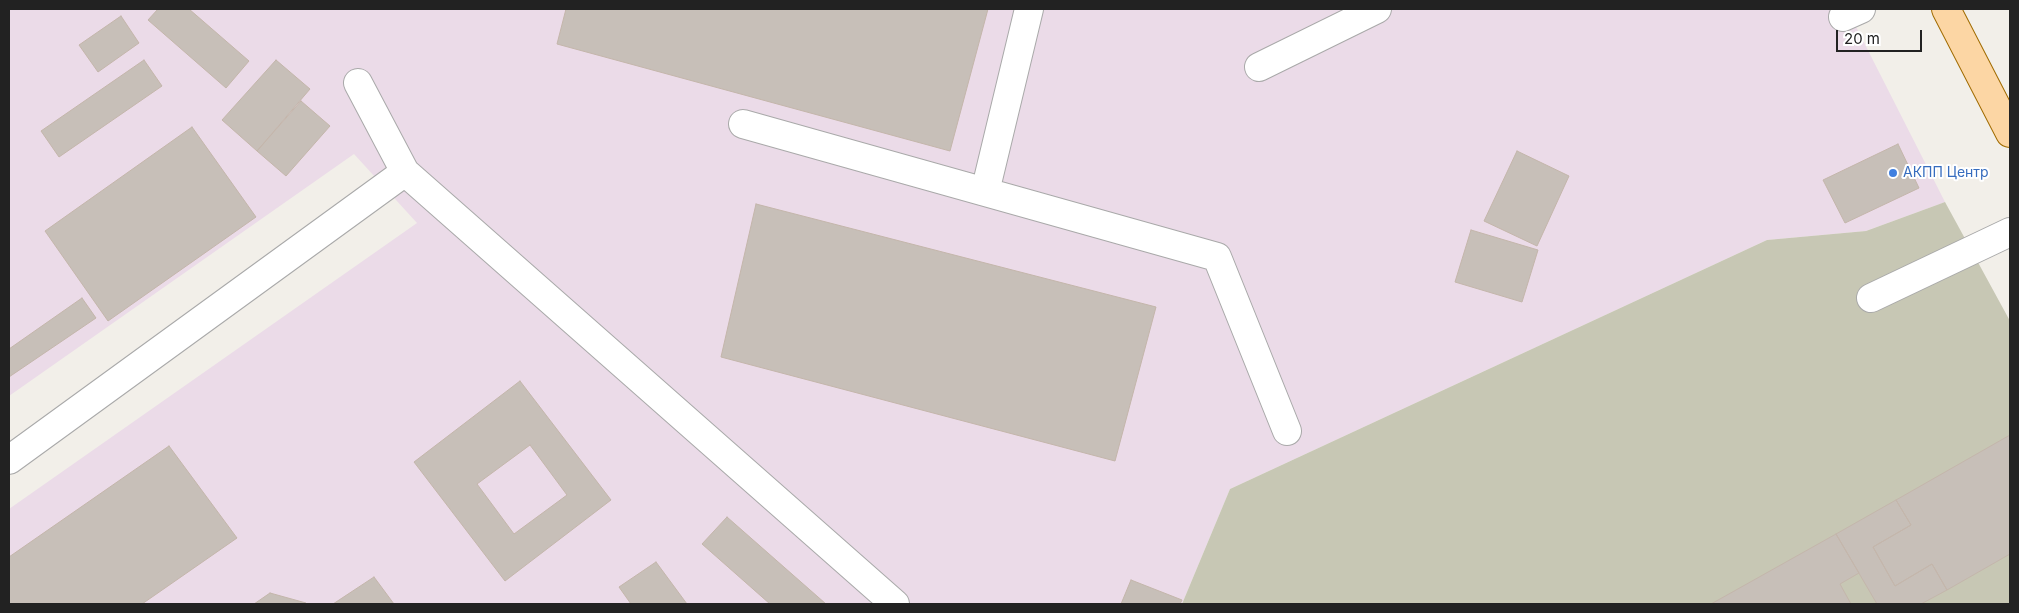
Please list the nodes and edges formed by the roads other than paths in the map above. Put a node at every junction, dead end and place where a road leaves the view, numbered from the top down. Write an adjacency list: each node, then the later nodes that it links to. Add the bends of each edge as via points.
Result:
1 (1029, 9): 9 (lane)
2 (1377, 9): 4 (lane)
3 (1946, 9): 7 (main road)
4 (1259, 67)
5 (358, 84): 8 (lane)
6 (743, 124): 9 (lane)
7 (2010, 133)
8 (405, 172): 13 (lane); 14 (lane)
9 (985, 192): 12 (lane, via 1217,257)
10 (2010, 232): 11 (lane)
11 (1871, 298)
12 (1287, 431)
13 (9, 460)
14 (895, 604)

